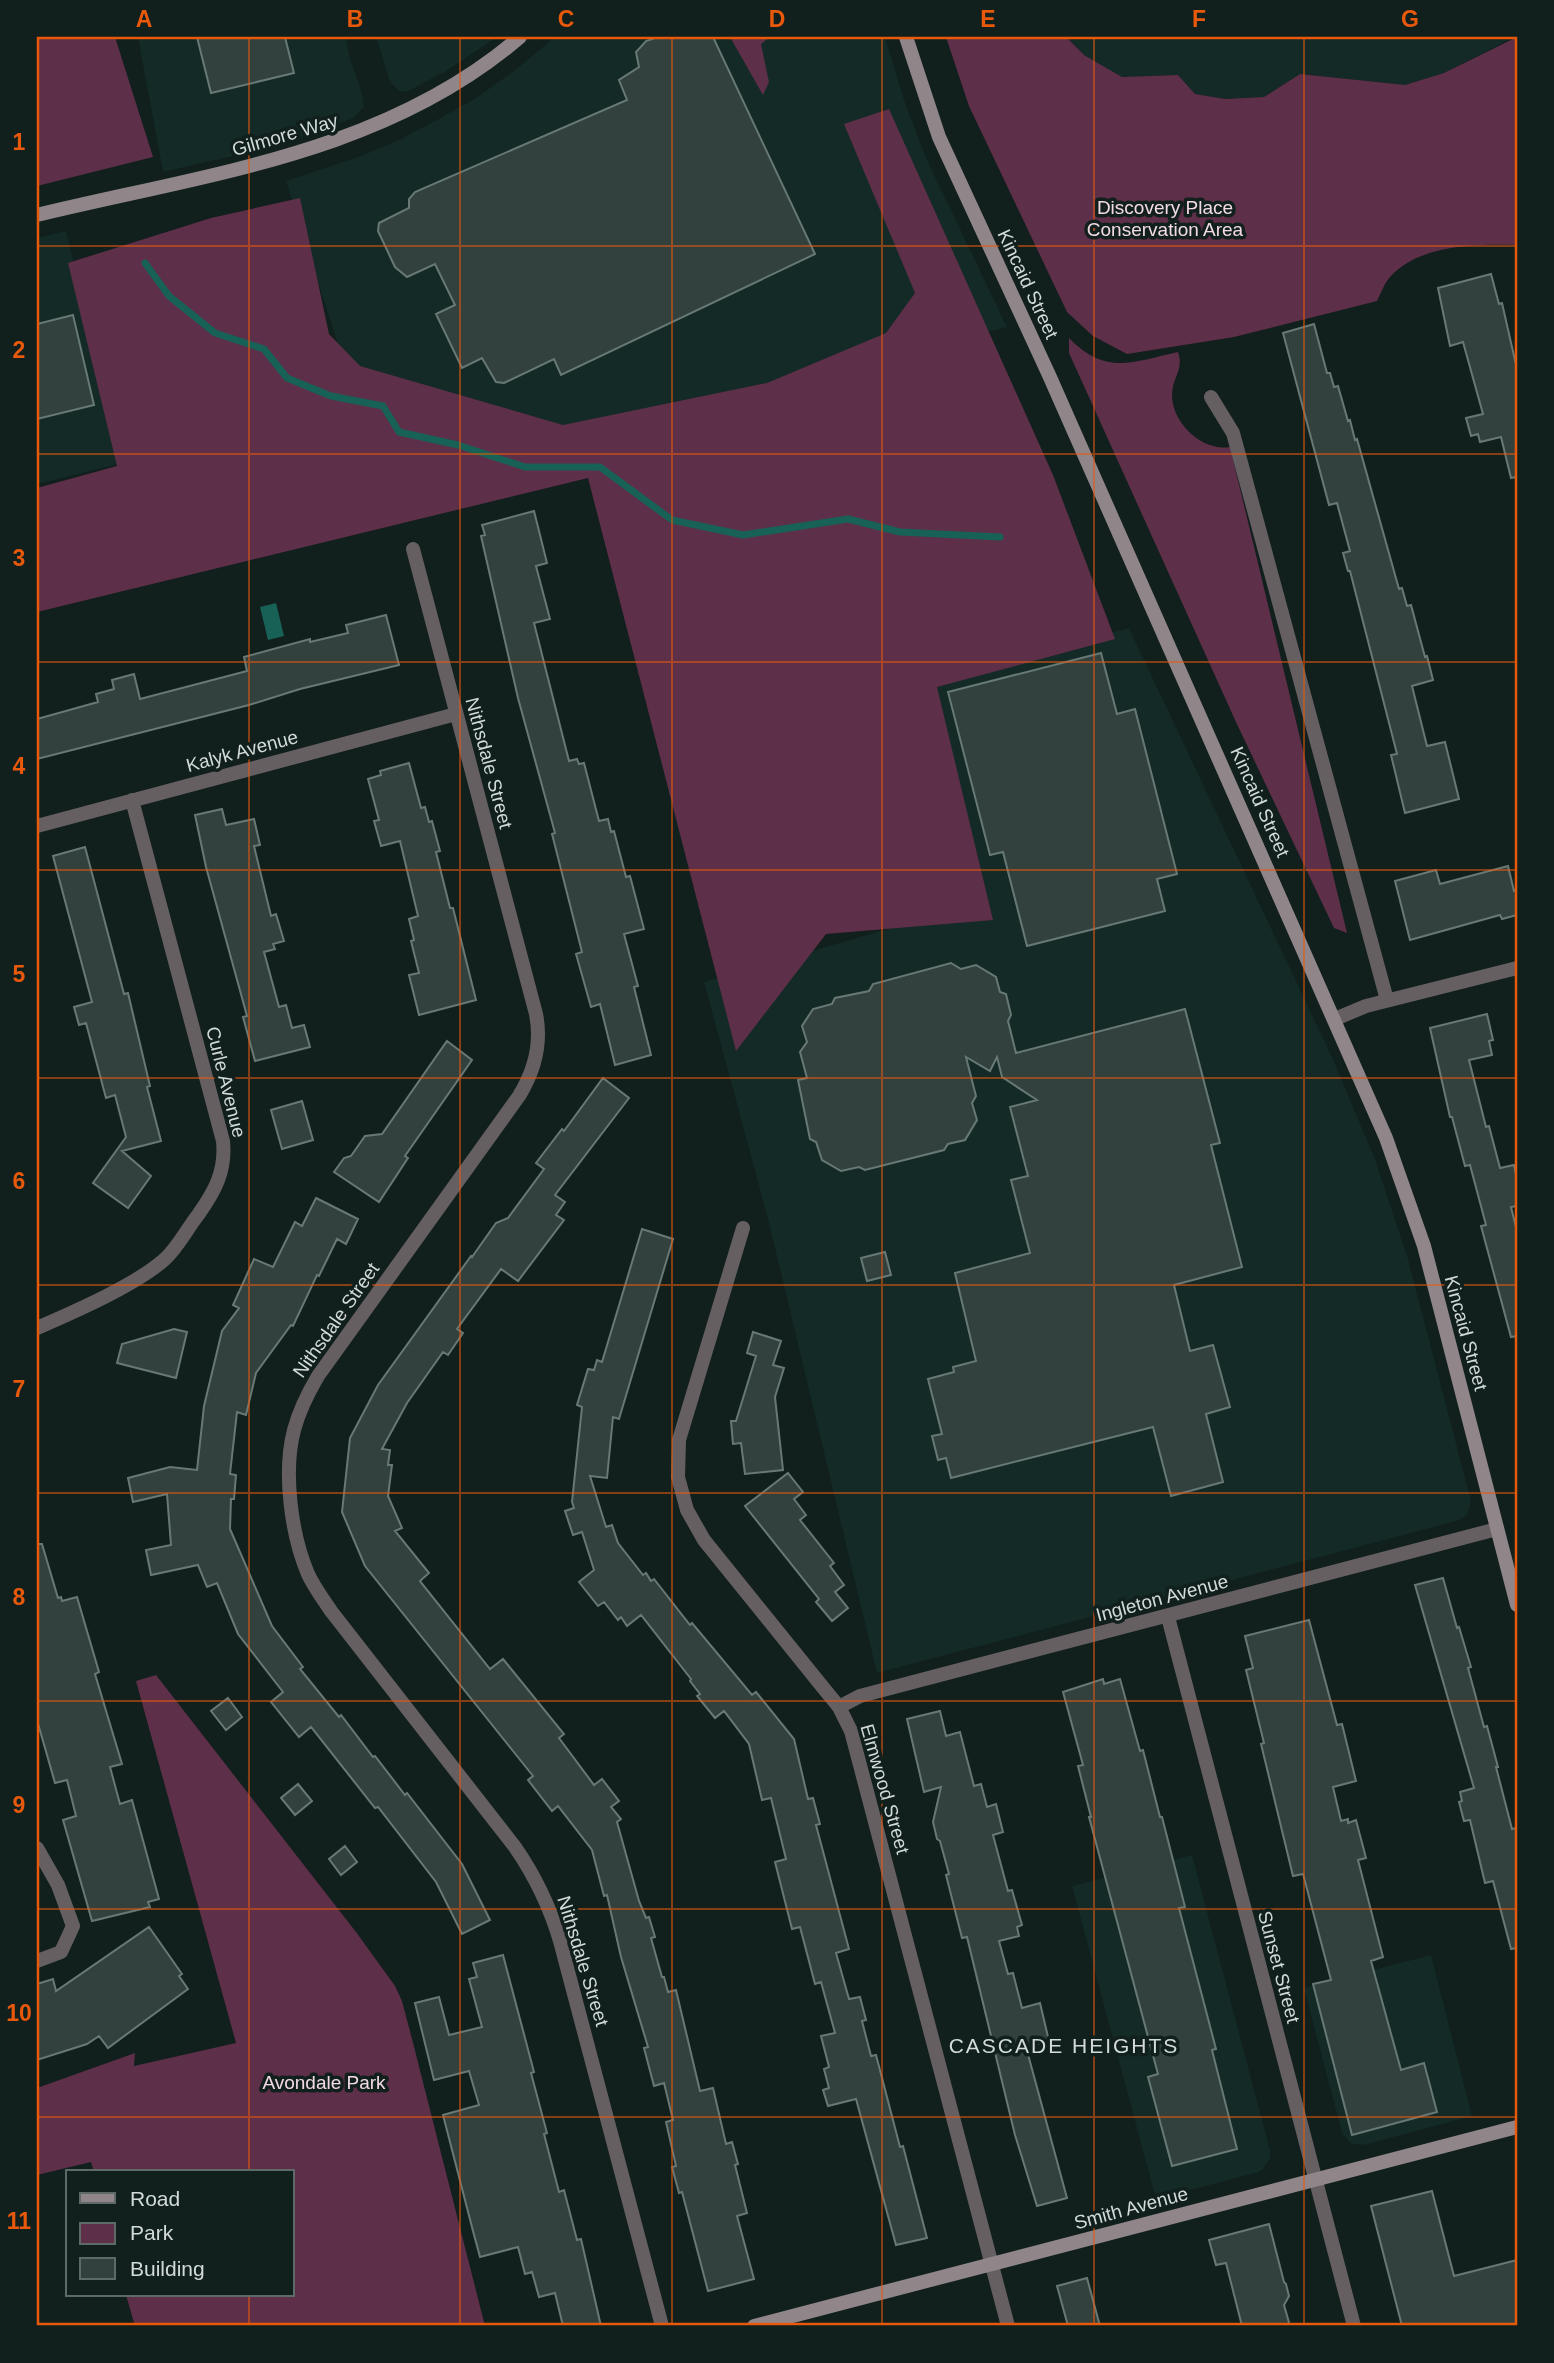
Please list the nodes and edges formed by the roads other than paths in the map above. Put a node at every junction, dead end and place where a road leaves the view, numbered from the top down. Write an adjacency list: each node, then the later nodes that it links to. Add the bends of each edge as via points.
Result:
1 (520, 37): 3 (street, Gilmore Way, via 434,97 358,133 282,157)
2 (906, 37): 11 (street, Kincaid Street, via 939,136)
3 (37, 215)
4 (1211, 397): 10 (street, via 1233,433)
5 (413, 549): 6 (street, Nithsdale Street)
6 (456, 714): 7 (street, Kalyk Avenue); 23 (street, Nithsdale Street, via 540,1039 519,1096 308,1393 292,1441 290,1496 300,1547 319,1592 515,1847 548,1905)
7 (132, 800): 8 (street, Kalyk Avenue); 13 (street, Curle Avenue, via 223,1141 222,1173 211,1197 168,1256 137,1279)
8 (37, 826)
9 (1517, 968): 10 (street)
10 (1387, 1000): 11 (street)
11 (1335, 1019): 14 (street, Kincaid Street, via 1405,1187 1424,1246)
12 (743, 1228): 17 (street, Elmwood Street, via 679,1440 678,1477 687,1510 704,1540)
13 (37, 1328)
14 (1497, 1530): 15 (street, Kincaid Street); 16 (street, Ingleton Avenue)
15 (1517, 1605)
16 (1168, 1617): 17 (street, Ingleton Avenue, via 860,1696); 21 (street, Sunset Street)
17 (839, 1707): 22 (street, Elmwood Street, via 851,1731)
18 (37, 1848): 19 (street, via 58,1885 73,1926 61,1952)
19 (37, 1961)
20 (1517, 2127): 21 (street, Smith Avenue)
21 (1315, 2180): 22 (street, Smith Avenue); 26 (street, Sunset Street)
22 (991, 2264): 24 (street, Smith Avenue); 25 (street, Elmwood Street)
23 (662, 2326)
24 (754, 2326)
25 (1008, 2326)
26 (1354, 2326)

